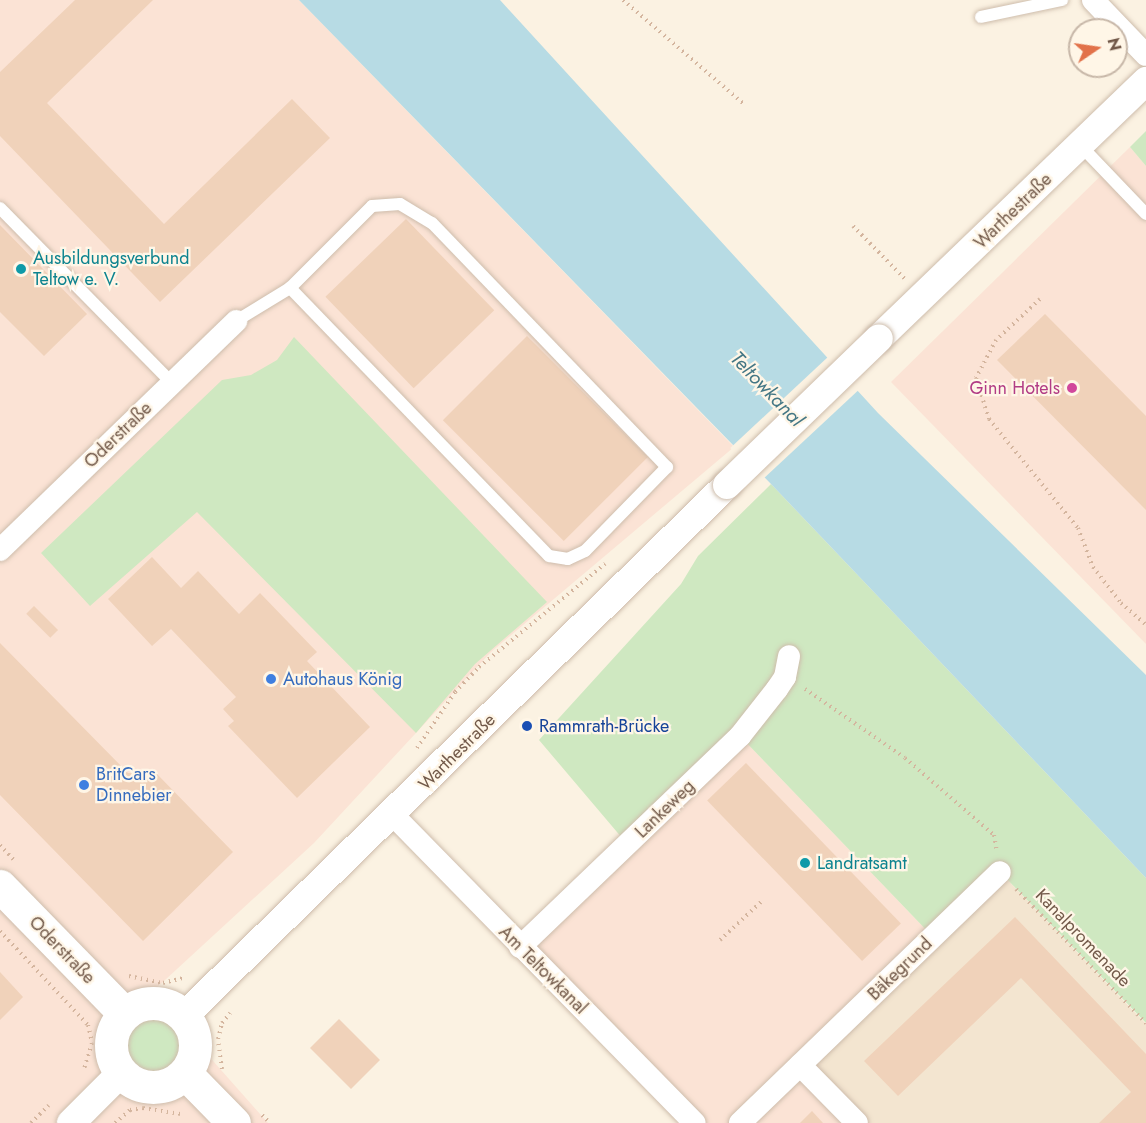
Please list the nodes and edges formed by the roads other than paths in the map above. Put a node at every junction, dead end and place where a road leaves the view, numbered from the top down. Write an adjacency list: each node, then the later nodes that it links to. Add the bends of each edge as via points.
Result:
1 (1062, 0): 3 (lane)
2 (1093, 0): 4 (street)
3 (981, 17)
4 (1146, 56)
5 (1146, 81): 6 (street, Warthestraße)
6 (1081, 146): 8 (lane); 14 (street, Warthestraße, bridge, via 727,485)
7 (0, 207): 11 (lane)
8 (1146, 214)
9 (290, 288): 9 (lane, via 372,206 400,204 432,223 667,466 585,551 568,559 549,556); 10 (lane)
10 (236, 321): 11 (street, Oderstraße)
11 (172, 383): 12 (street, Oderstraße)
12 (0, 550)
13 (789, 656): 17 (street, Lankeweg, via 785,676 740,736)
14 (393, 815): 17 (street, Am Teltowkanal); 19 (street, Warthestraße)
15 (1000, 872): 20 (street, Bäkegrund)
16 (0, 886): 18 (main road, Oderstraße)
17 (520, 947): 25 (street, Am Teltowkanal)
18 (124, 1013): 19 (main road, via 148,1003 167,1006); 21 (main road, via 111,1036 114,1062)
19 (184, 1016): 22 (main road, via 195,1039)
20 (800, 1065): 26 (street, Bäkegrund); 27 (street)
21 (121, 1073): 22 (main road, via 132,1082 159,1087); 23 (street)
22 (185, 1073): 24 (main road)
23 (71, 1123)
24 (234, 1123)
25 (695, 1123)
26 (740, 1123)
27 (857, 1123)

